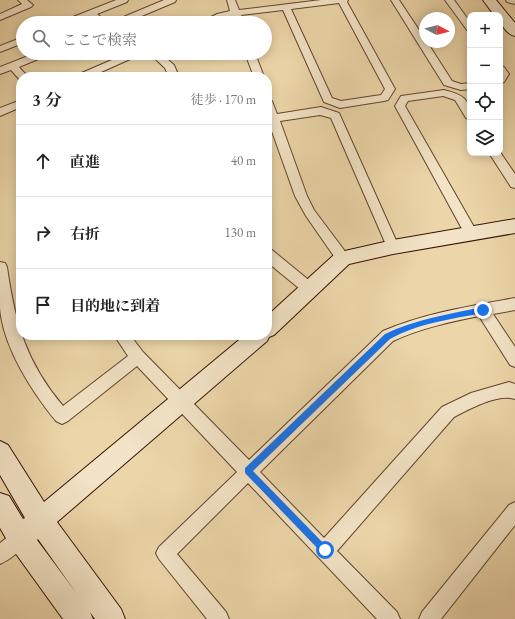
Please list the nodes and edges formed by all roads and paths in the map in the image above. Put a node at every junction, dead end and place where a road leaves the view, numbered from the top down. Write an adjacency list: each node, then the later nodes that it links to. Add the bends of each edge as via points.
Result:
1 (22, 0): 19 (street, via 28,5)
2 (124, 0): 13 (street)
3 (172, 0): 16 (street)
4 (231, 0): 12 (street)
5 (343, 0): 11 (street); 11 (street, via 390,89 384,98 340,105 328,100)
6 (395, 0): 34 (street, via 448,83)
7 (449, 0): 20 (street)
8 (489, 0): 21 (street)
9 (510, 0): 10 (street)
10 (515, 1)
11 (286, 7): 12 (street)
12 (236, 13): 17 (street); 18 (street)
13 (90, 14): 14 (street); 15 (street)
14 (85, 16)
15 (93, 16)
16 (134, 16)
17 (220, 16)
18 (237, 16)
19 (0, 17)
20 (467, 24)
21 (515, 32)
22 (16, 43): 23 (street)
23 (0, 49)
24 (27, 60): 28 (street)
25 (124, 60): 31 (street)
26 (162, 60): 32 (street)
27 (253, 60): 33 (street)
28 (13, 66): 29 (street); 30 (street)
29 (0, 72)
30 (18, 72)
31 (103, 72)
32 (172, 72)
33 (257, 72)
34 (467, 86)
35 (16, 105): 37 (street)
36 (467, 111): 43 (street, via 458,98 444,93 405,98 400,106)
37 (0, 112)
38 (272, 119): 44 (street, via 322,111 335,116)
39 (272, 124): 46 (street, via 310,213)
40 (497, 156): 41 (street)
41 (514, 182)
42 (515, 226): 43 (street)
43 (472, 234): 44 (street)
44 (393, 247): 46 (street)
45 (272, 258): 48 (street)
46 (343, 258): 48 (street)
47 (0, 267): 54 (street, via 5,304 18,350 45,398 62,416)
48 (311, 290): 51 (street)
49 (515, 304): 50 (street)
50 (483, 310): 55 (street); 59 (street, via 422,323 388,336)
51 (272, 322)
52 (125, 340): 54 (street)
53 (250, 340): 57 (street)
54 (138, 357): 57 (street)
55 (515, 360)
56 (515, 392): 64 (street, via 509,389 471,400 448,412)
57 (182, 402): 59 (street); 62 (street)
58 (0, 452): 62 (street)
59 (248, 470): 64 (street); 68 (street, via 165,553)
60 (0, 505): 63 (street)
61 (515, 511): 70 (street)
62 (41, 521): 63 (street); 67 (street)
63 (20, 538): 65 (street); 66 (street)
64 (325, 550): 69 (street)
65 (0, 555)
66 (79, 619)
67 (111, 619)
68 (219, 619)
69 (390, 619)
70 (430, 619)

